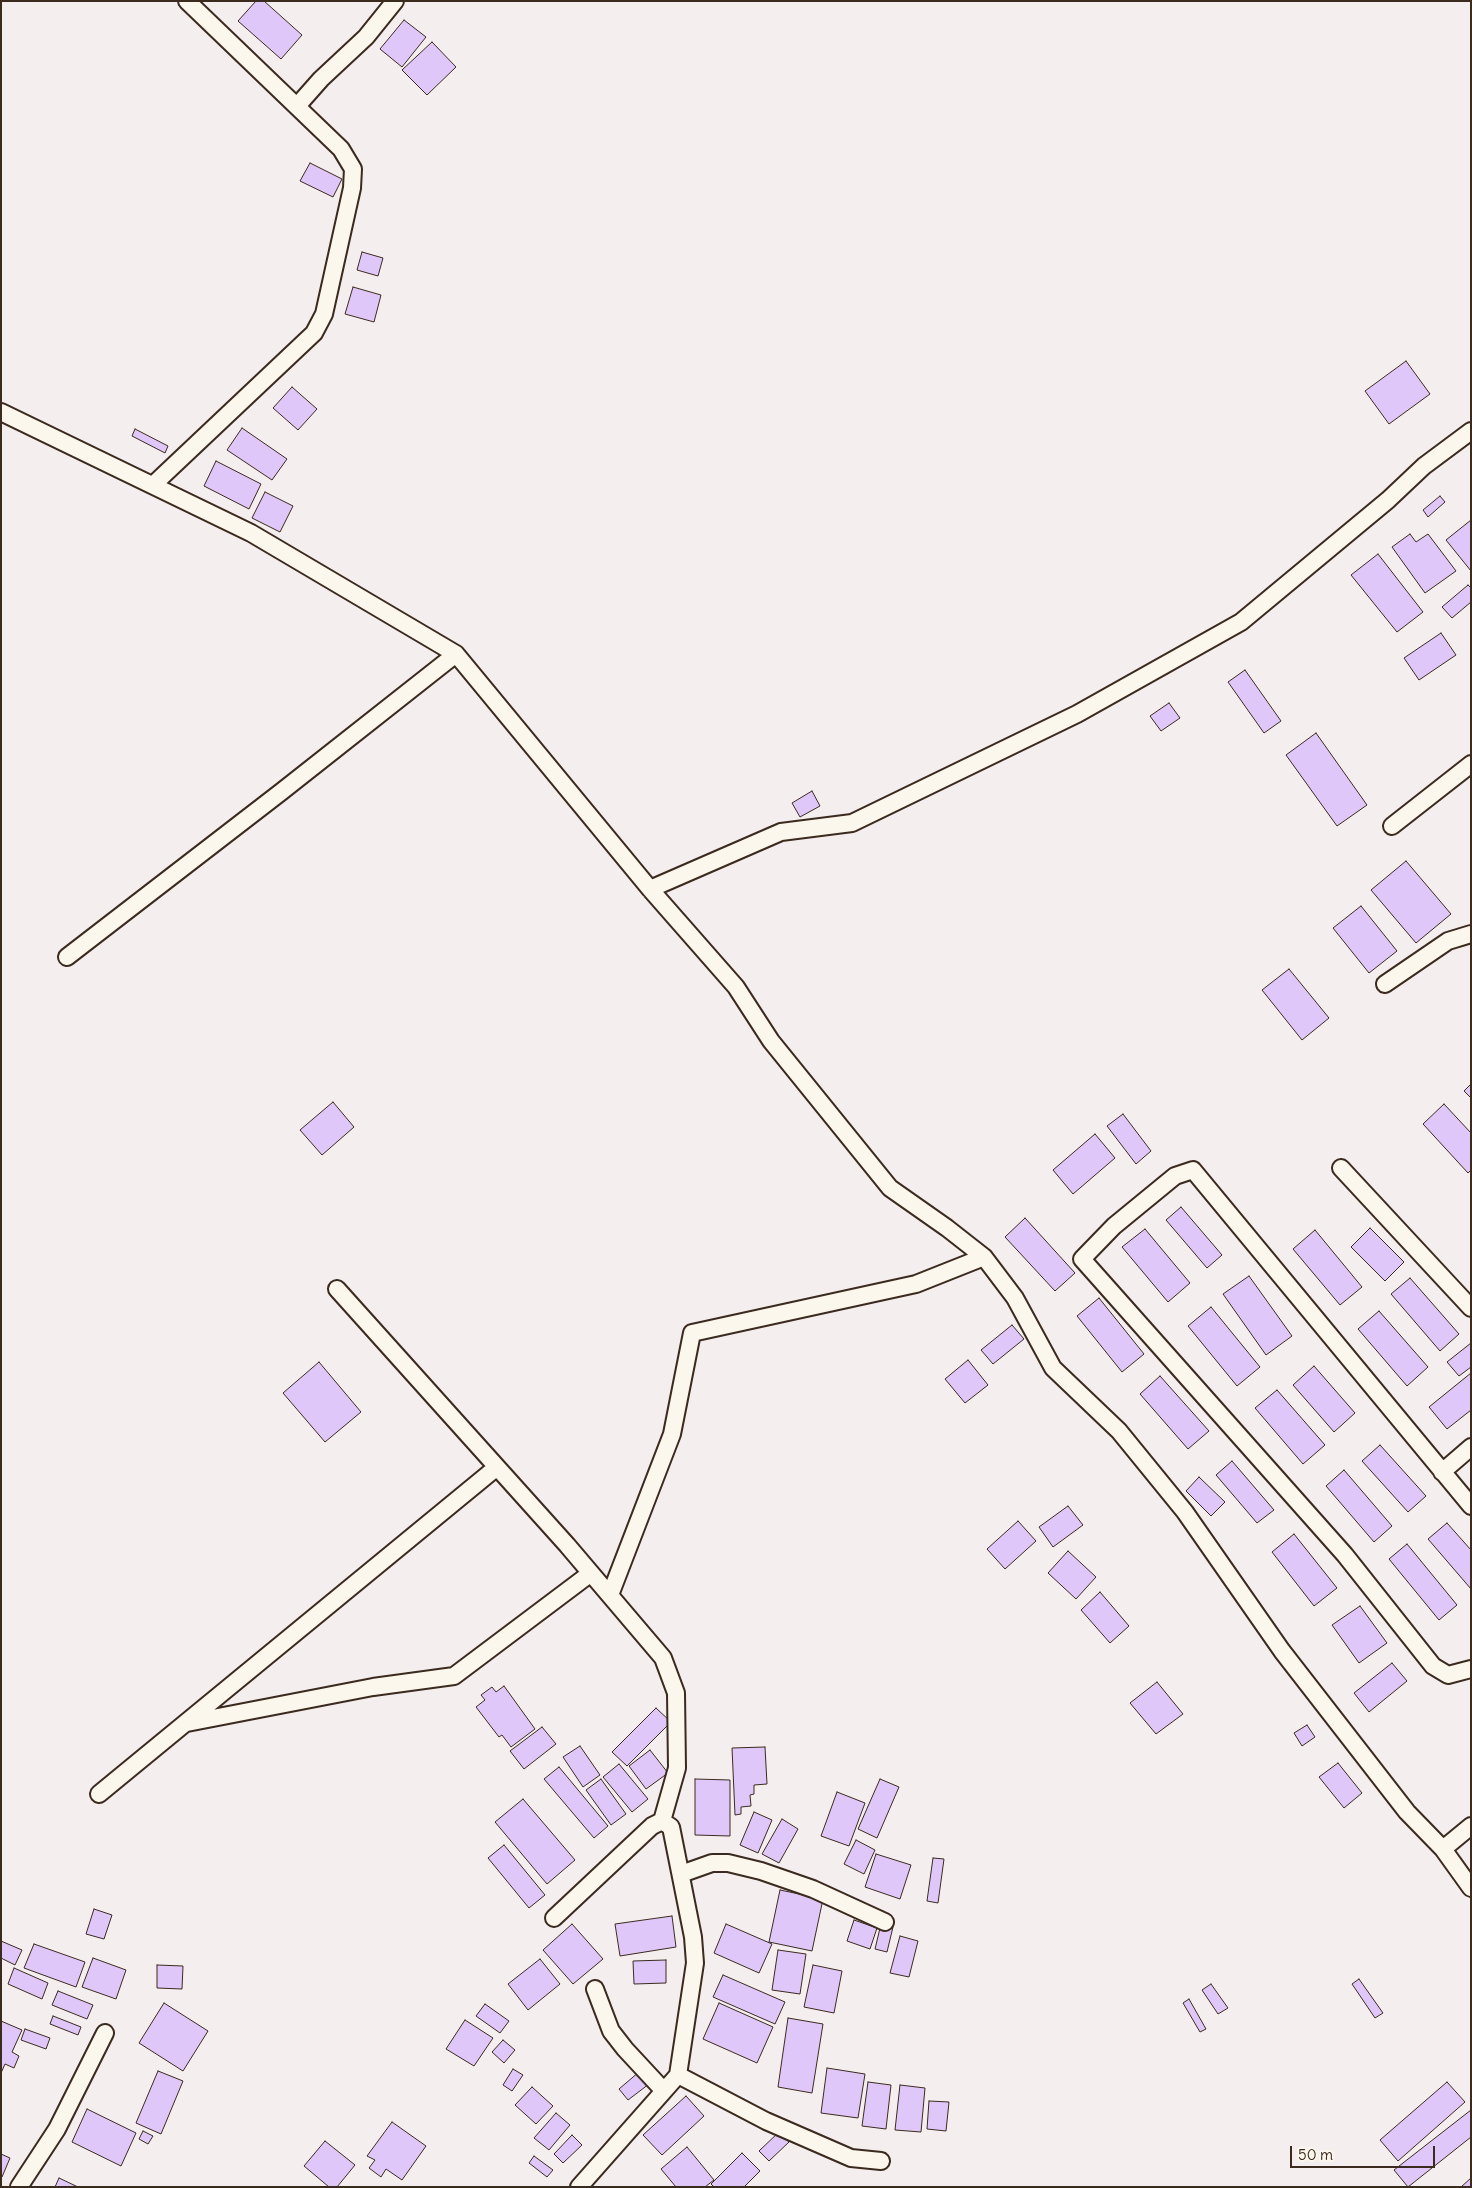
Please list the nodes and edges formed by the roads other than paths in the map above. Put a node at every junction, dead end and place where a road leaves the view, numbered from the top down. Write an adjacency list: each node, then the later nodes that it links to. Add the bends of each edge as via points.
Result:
1 (188, 1): 3 (street)
2 (395, 1): 3 (street, via 366,37)
3 (298, 105): 6 (street, via 342,149 352,169 352,188 324,314 314,333)
4 (1, 412): 6 (street)
5 (1471, 431): 10 (street, via 1424,466 1388,500 1241,622 1077,714 852,823 781,832)
6 (154, 484): 7 (street, via 251,533)
7 (456, 654): 10 (street); 12 (street)
8 (1471, 764): 9 (street)
9 (1392, 826)
10 (650, 889): 15 (street, via 736,987 771,1041 890,1188)
11 (1471, 934): 13 (street, via 1448,941)
12 (66, 957)
13 (1385, 984)
14 (1341, 1168): 17 (street)
15 (984, 1257): 23 (street, via 916,1284 692,1333 672,1434); 29 (street, via 1015,1298 1053,1368 1125,1438 1185,1512 1282,1651 1408,1812)
16 (337, 1289): 19 (street)
17 (1471, 1308)
18 (1471, 1447): 20 (street)
19 (497, 1468): 22 (street); 25 (street)
20 (1442, 1472): 21 (street); 24 (street, via 1192,1170 1175,1176 1114,1226 1082,1259 1345,1555 1433,1666 1448,1675)
21 (1471, 1506)
22 (591, 1573): 23 (street); 25 (street, via 454,1676)
23 (610, 1595): 27 (street, via 663,1658 676,1693 677,1768)
24 (1471, 1669)
25 (185, 1724): 26 (street)
26 (99, 1794)
27 (662, 1821): 30 (street, via 671,1827); 32 (street, via 632,1843)
28 (1471, 1826): 29 (street)
29 (1443, 1849): 31 (street)
30 (681, 1874): 33 (street, via 712,1863 728,1863 813,1888); 36 (street, via 694,1936 695,1963)
31 (1471, 1888)
32 (554, 1918)
33 (885, 1922)
34 (595, 1989): 37 (street, via 611,2031)
35 (106, 2033): 39 (street, via 56,2129)
36 (678, 2075): 37 (street); 38 (street, via 766,2121 850,2158)
37 (664, 2091): 40 (street)
38 (881, 2160)
39 (19, 2187)
40 (579, 2187)

